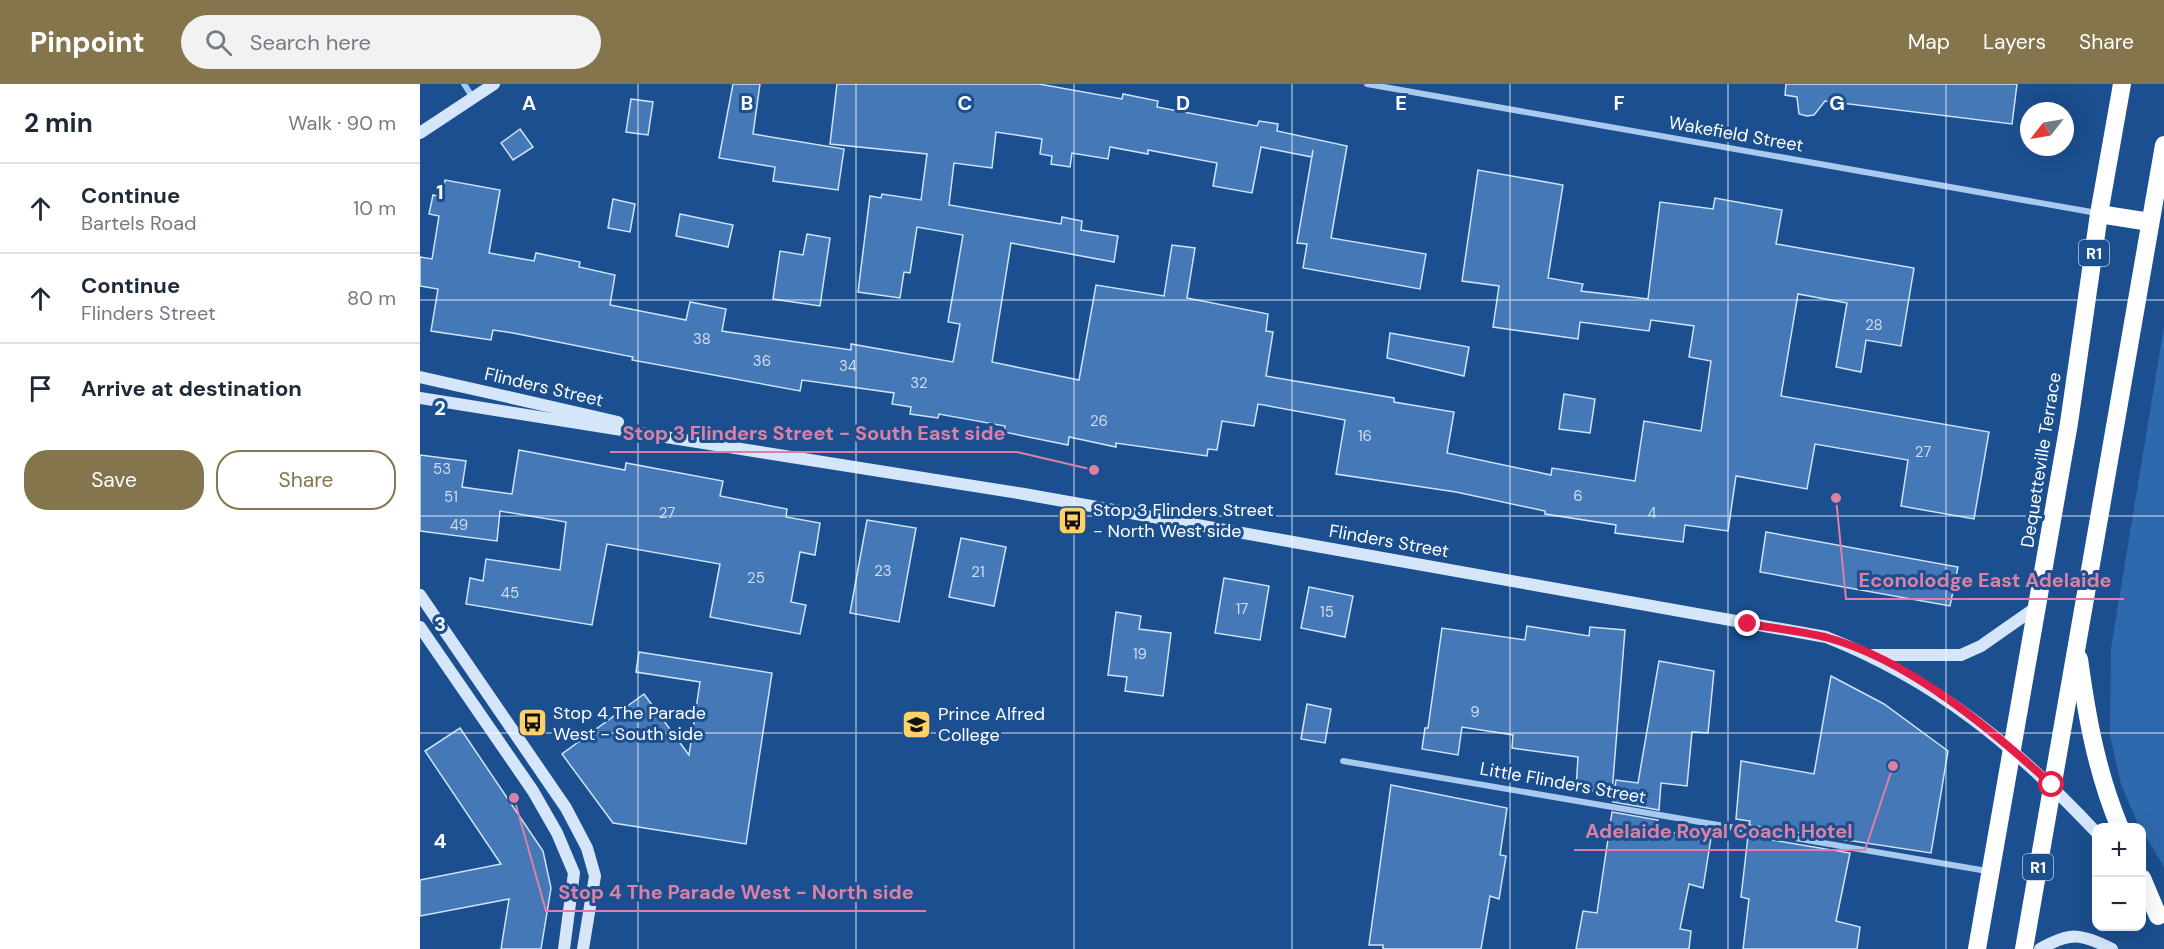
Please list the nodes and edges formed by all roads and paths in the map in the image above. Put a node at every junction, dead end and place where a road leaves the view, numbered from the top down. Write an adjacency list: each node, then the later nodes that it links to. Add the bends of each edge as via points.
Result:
1 (464, 84): 5 (street)
2 (494, 84): 5 (main road)
3 (1367, 84): 8 (street, Wakefield Street)
4 (2122, 84): 8 (highway, Dequetteville Terrace / R1)
5 (473, 98): 6 (main road)
6 (420, 133)
7 (2164, 145): 9 (highway, R1)
8 (2099, 214): 9 (highway); 14 (highway, Dequetteville Terrace / R1)
9 (2150, 222): 16 (highway, R1)
10 (420, 377): 12 (main road, Flinders Street)
11 (420, 398): 12 (main road, Flinders Street)
12 (730, 448): 17 (main road, Flinders Street, via 1034,496 1826,638)
13 (420, 595): 28 (main road, via 566,808 587,848 595,876)
14 (2038, 606): 17 (main road, via 1981,646 1961,655); 18 (highway, Dequetteville Terrace / R1)
15 (420, 627): 27 (main road, via 533,791 557,833 574,873)
16 (2076, 643): 20 (highway, R1); 21 (highway, via 2090,737)
17 (1872, 655): 18 (main road, Flinders Street, via 1917,679)
18 (2013, 748): 20 (main road, Flinders Street); 23 (highway, Dequetteville Terrace / R1)
19 (1343, 761): 23 (street, Little Flinders Street)
20 (2052, 785): 22 (main road, Flinders Street); 30 (highway, R1)
21 (2118, 823)
22 (2092, 827)
23 (1991, 872): 29 (highway, Dequetteville Terrace / R1)
24 (2146, 887): 26 (highway)
25 (2146, 897): 26 (main road)
26 (2161, 921)
27 (564, 949)
28 (583, 949)
29 (1977, 949)
30 (2024, 949)
31 (2040, 949): 32 (main road, via 2064,936 2092,939)
32 (2112, 949)

